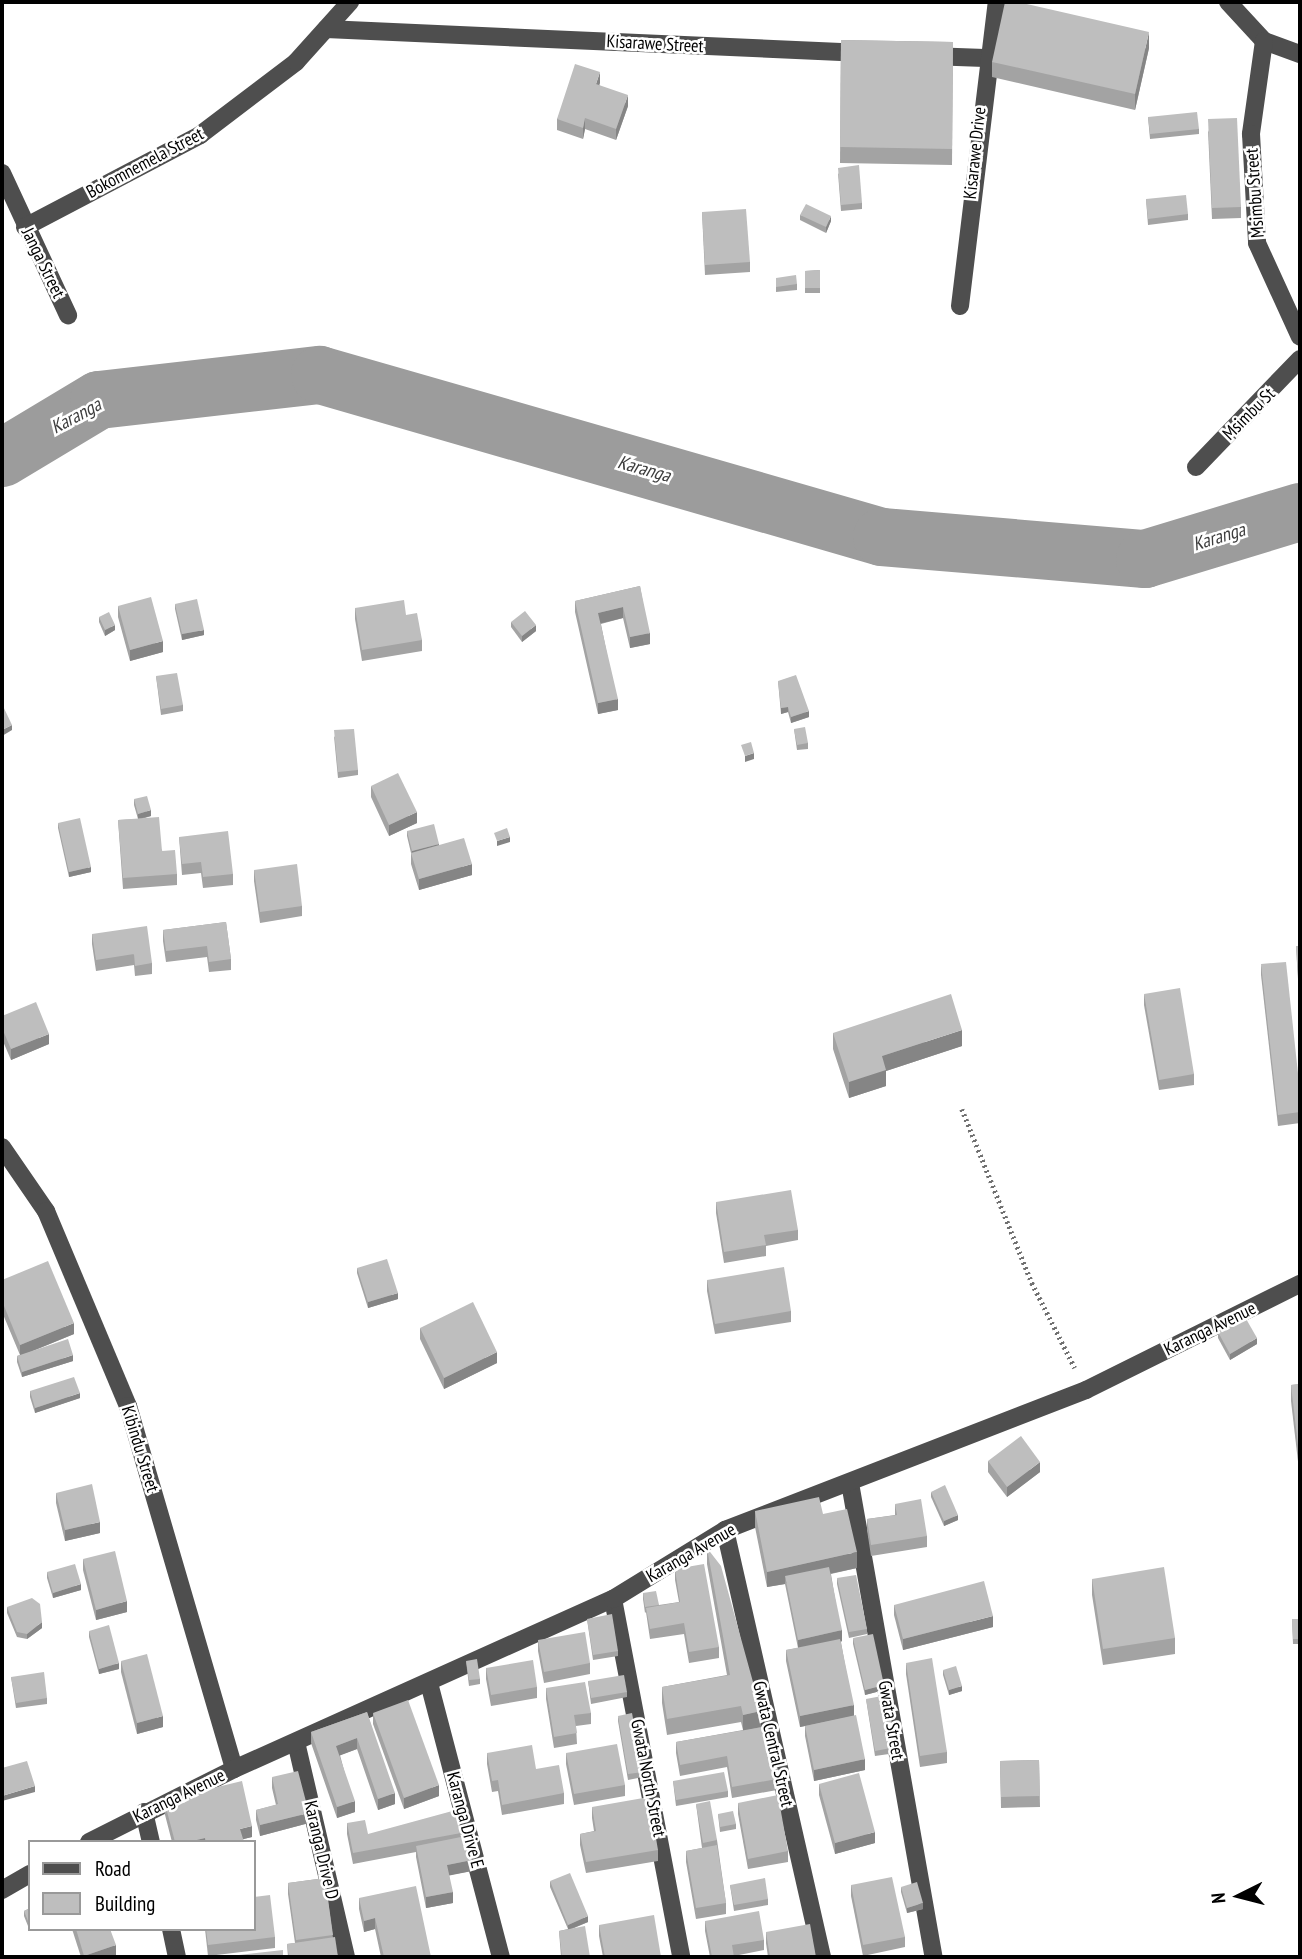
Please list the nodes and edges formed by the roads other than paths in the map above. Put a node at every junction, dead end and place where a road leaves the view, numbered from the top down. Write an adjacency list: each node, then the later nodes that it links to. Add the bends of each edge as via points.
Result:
1 (350, 2): 4 (street, Bokomnemela Street)
2 (997, 2): 7 (street, Kisarawe Drive)
3 (1228, 2): 5 (street)
4 (326, 29): 7 (street, Kisarawe Street); 9 (street, Bokomnemela Street, via 296,62 200,135)
5 (1264, 41): 6 (street); 12 (street, Msimbu Street, via 1251,134 1256,243)
6 (1300, 54)
7 (985, 58): 10 (street, Kisarawe Drive)
8 (2, 173): 9 (street, Janga Street)
9 (24, 228): 11 (street, Janga Street)
10 (960, 306)
11 (68, 315)
12 (1300, 337)
13 (1300, 359): 14 (street, Msimbu St)
14 (1196, 467)
15 (2, 1147): 22 (street, Kibindu Street, via 46,1211 128,1406)
16 (1300, 1284): 17 (street, Karanga Avenue, via 1086,1390)
17 (850, 1483): 18 (street, Karanga Avenue); 34 (street, Gwata Street)
18 (725, 1530): 19 (street, Karanga Avenue); 33 (street, Gwata Central Street)
19 (613, 1599): 20 (street, Karanga Avenue); 32 (street, Gwata North Street)
20 (429, 1683): 21 (street, Karanga Avenue); 31 (street, Karanga Drive E)
21 (296, 1742): 22 (street, Karanga Avenue); 30 (street, Karanga Drive D)
22 (234, 1769): 23 (street, Karanga Avenue)
23 (144, 1812): 24 (street, Karanga Avenue); 25 (street)
24 (93, 1840)
25 (151, 1840)
26 (28, 1875): 27 (street)
27 (2, 1890)
28 (171, 1931): 29 (street)
29 (177, 1957)
30 (346, 1957)
31 (501, 1957)
32 (681, 1957)
33 (822, 1957)
34 (934, 1957)

